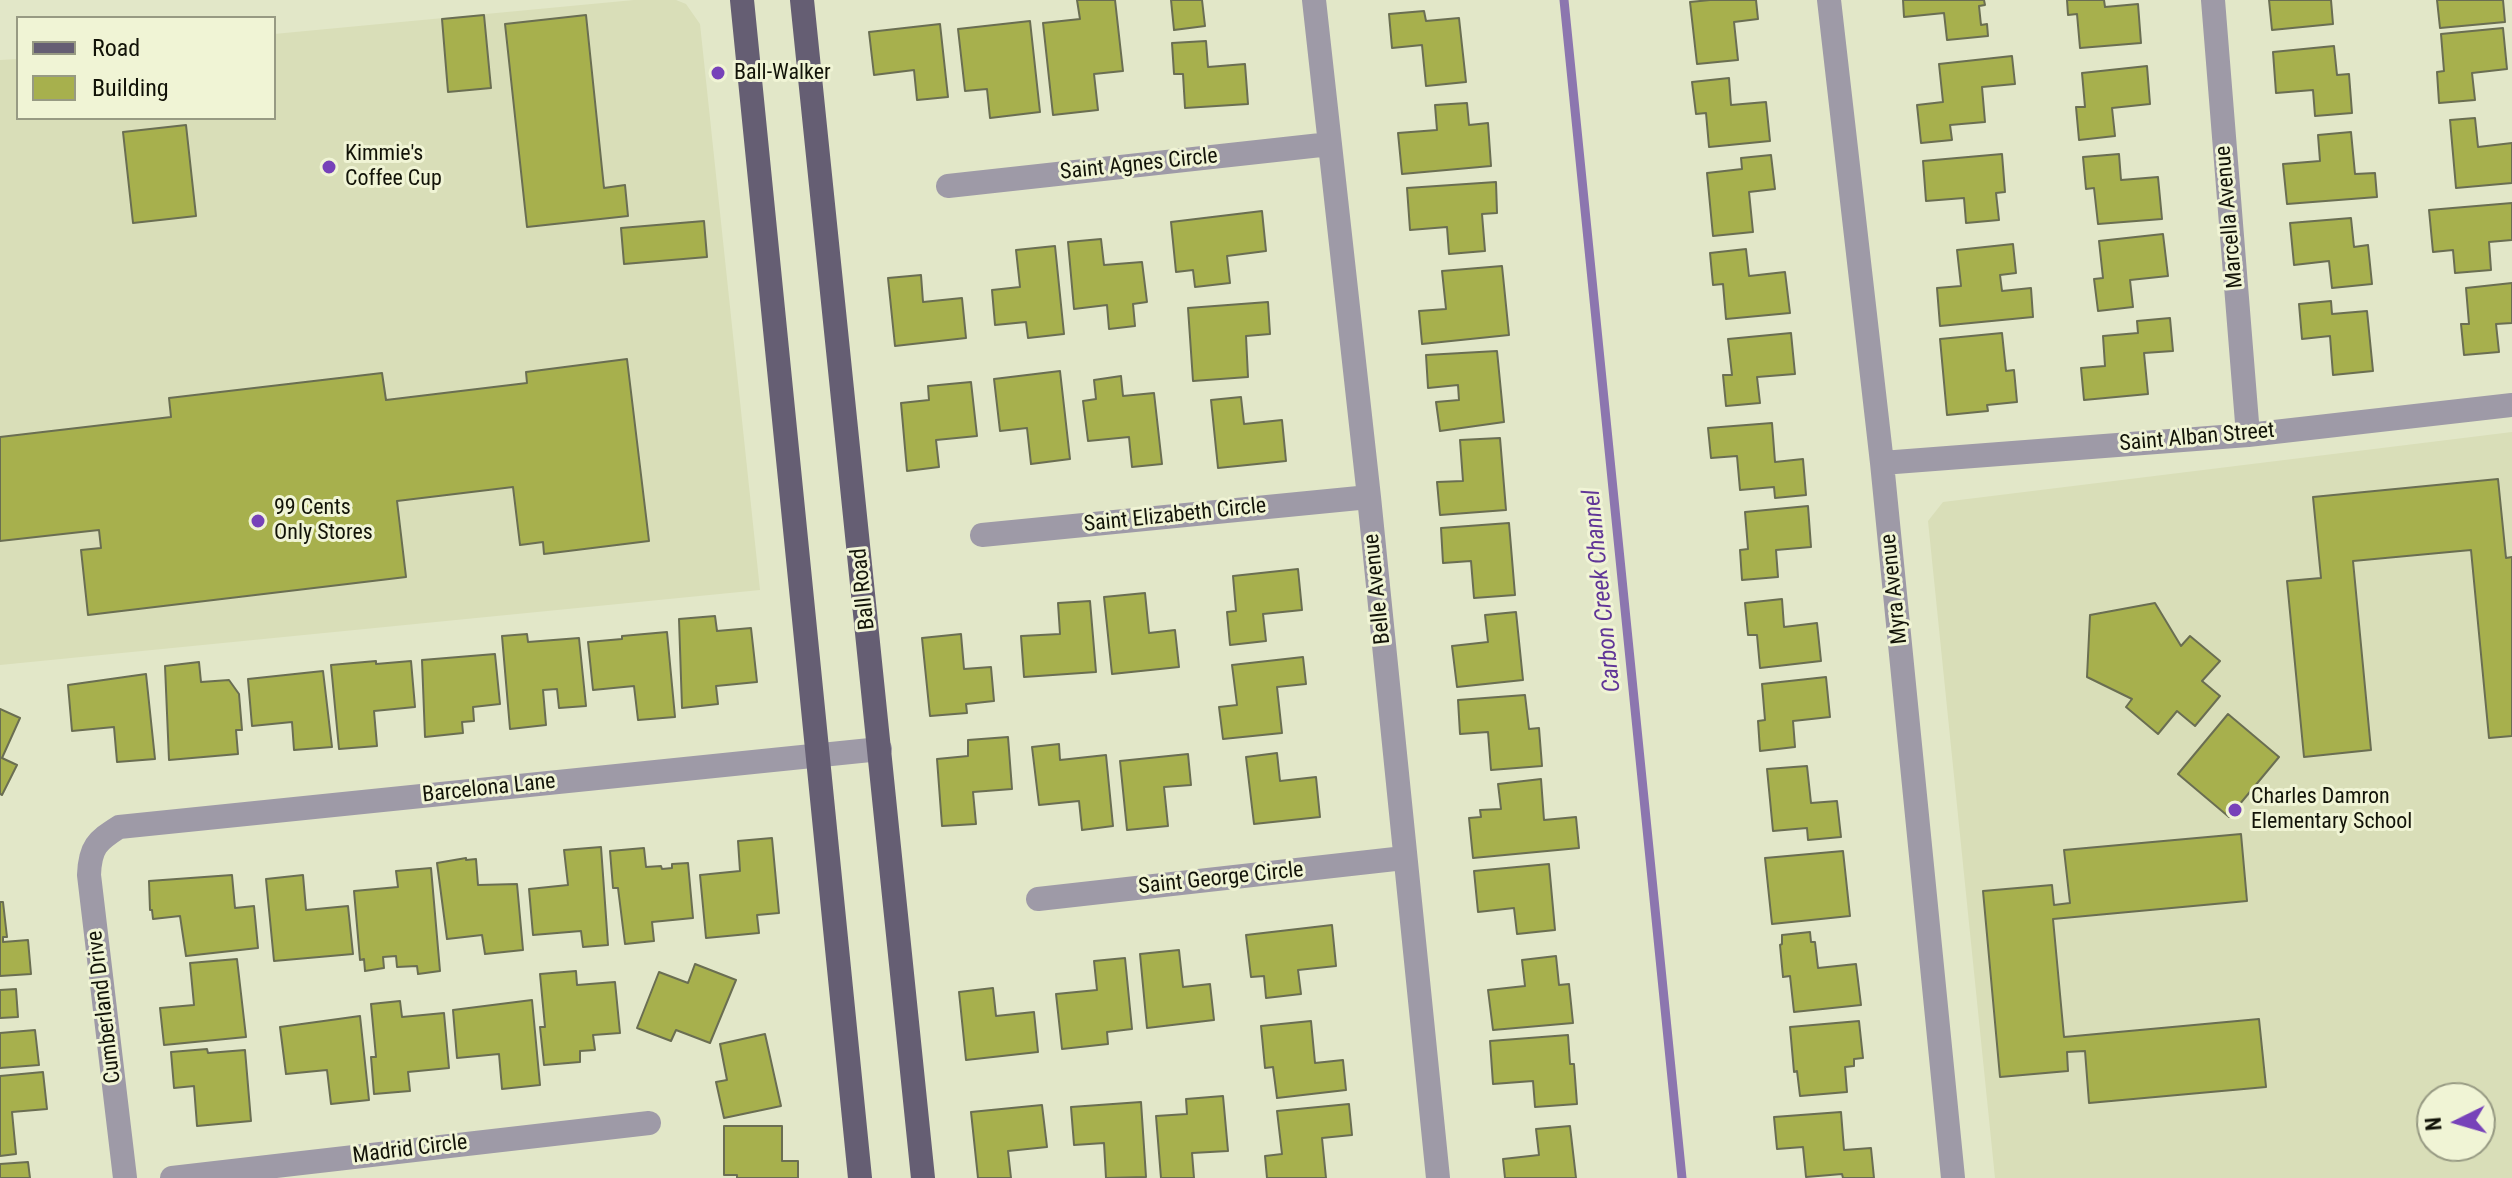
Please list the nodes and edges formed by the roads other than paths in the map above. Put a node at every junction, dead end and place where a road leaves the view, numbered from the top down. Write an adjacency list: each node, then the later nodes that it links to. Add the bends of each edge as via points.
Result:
1 (742, 0): 14 (main road)
2 (802, 0): 13 (main road, Ball Road)
3 (1314, 0): 6 (street, Belle Avenue)
4 (1829, 0): 10 (street, Myra Avenue)
5 (2213, 0): 9 (street, Marcella Avenue)
6 (1330, 144): 7 (street, Saint Agnes Circle); 11 (street, Belle Avenue)
7 (948, 186)
8 (2512, 405): 9 (street, Saint Alban Street)
9 (2248, 435): 10 (street, Saint Alban Street)
10 (1882, 463): 24 (street, Myra Avenue)
11 (1369, 497): 12 (street, Saint Elizabeth Circle); 16 (street, Belle Avenue)
12 (982, 535)
13 (880, 749): 14 (street, Barcelona Lane); 22 (main road, Ball Road)
14 (819, 755): 15 (street, Barcelona Lane, via 119,827); 21 (main road)
15 (101, 838): 19 (street, Cumberland Drive, via 89,856 89,875)
16 (1404, 858): 17 (street, Saint George Circle); 23 (street, Belle Avenue)
17 (1038, 899)
18 (649, 1123): 20 (street, Madrid Circle)
19 (125, 1178)
20 (172, 1178)
21 (860, 1178)
22 (923, 1178)
23 (1438, 1178)
24 (1953, 1178)

